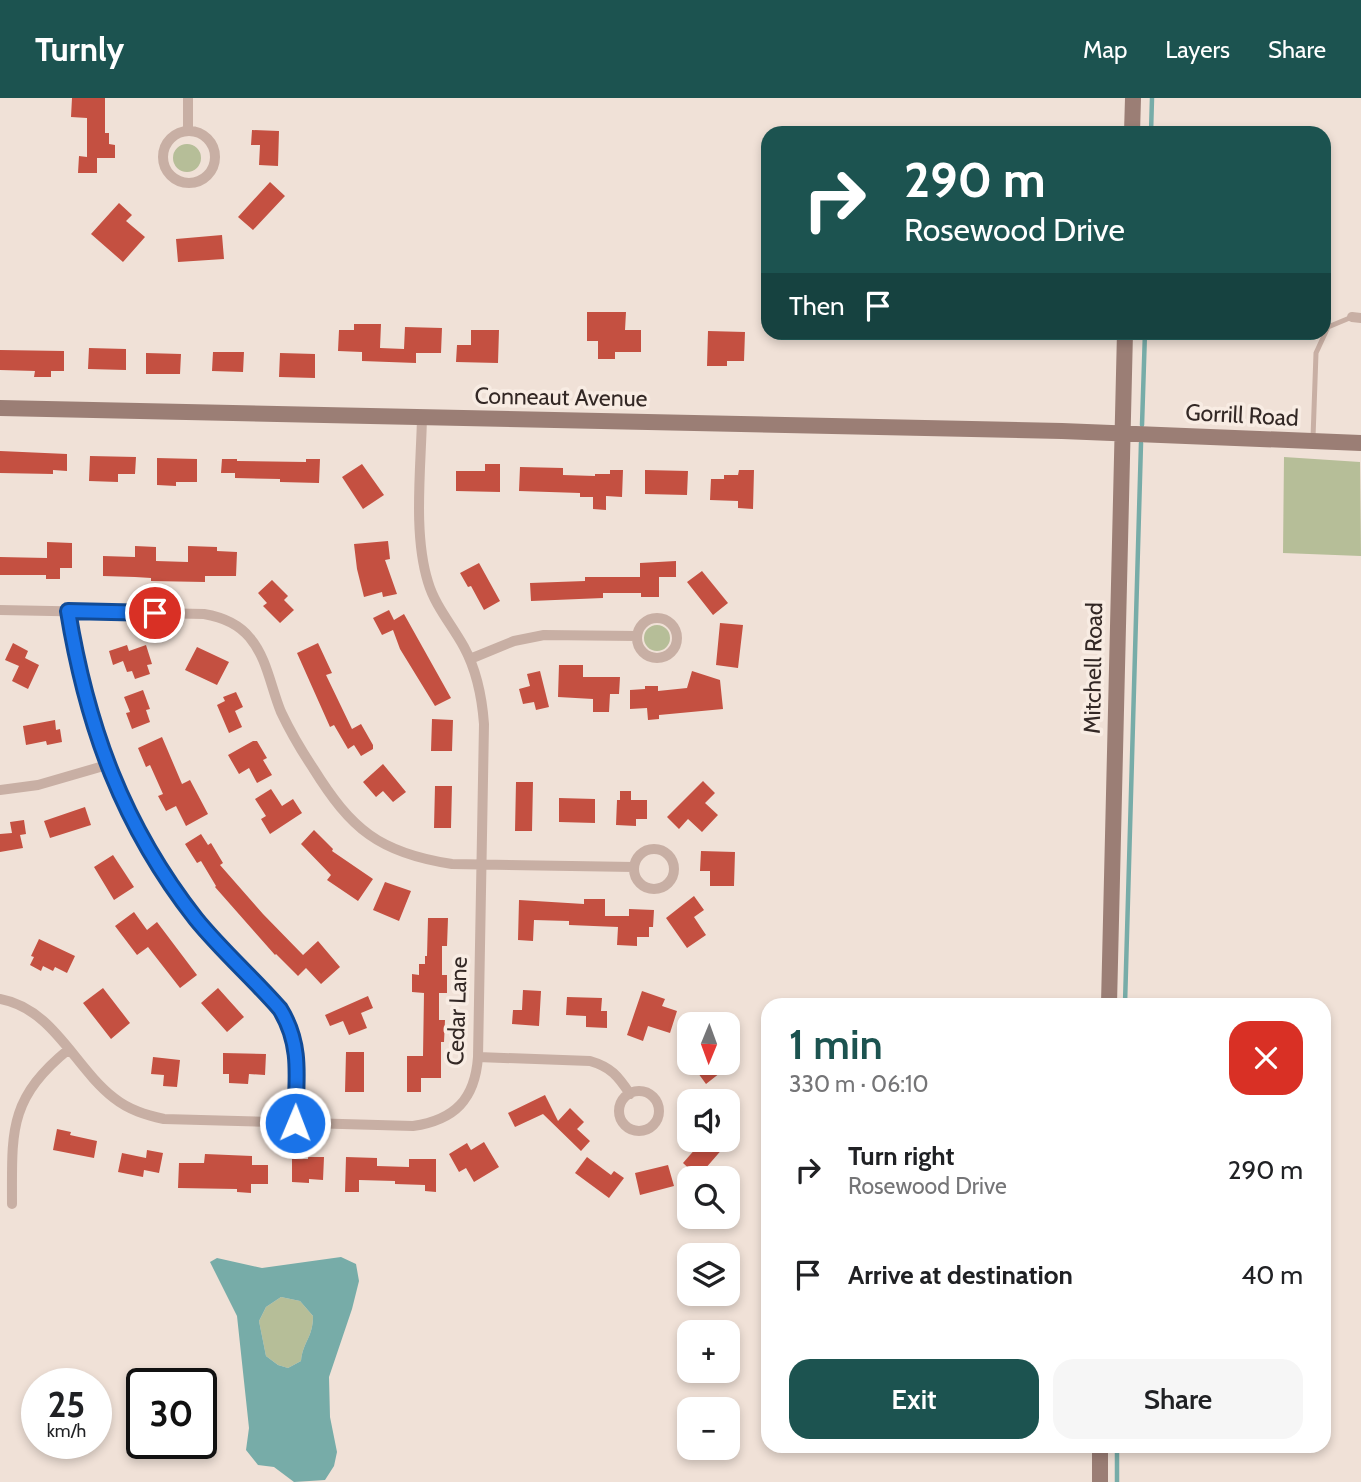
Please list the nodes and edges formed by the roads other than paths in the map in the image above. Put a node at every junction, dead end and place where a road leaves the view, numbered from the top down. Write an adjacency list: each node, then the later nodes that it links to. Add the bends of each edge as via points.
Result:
1 (188, 98): 4 (street)
2 (1133, 98): 3 (street)
3 (1132, 126)
4 (188, 131): 4 (street, via 179,132 166,144 163,161 171,176 187,183 209,173 215,157 204,135)
5 (1357, 318): 6 (lane)
6 (1331, 326)
7 (1125, 340): 11 (street, Mitchell Road)
8 (1322, 340): 12 (lane, via 1316,353)
9 (0, 408): 10 (street, Conneaut Avenue)
10 (422, 417): 11 (street, Conneaut Avenue); 17 (street, Cedar Lane, via 423,564 437,604)
11 (1121, 433): 12 (street, Gorrill Road); 22 (street, Mitchell Road)
12 (1312, 441): 13 (street, Gorrill Road)
13 (1361, 443)
14 (0, 610): 15 (street)
15 (68, 611): 18 (street, via 87,705); 20 (street, via 204,614 234,623 256,645 296,741 324,787 353,822 403,853 452,864)
16 (637, 636): 17 (street, via 544,635 514,641)
17 (470, 659): 20 (street, Cedar Lane, via 484,724)
18 (107, 765): 19 (street, via 38,785); 27 (street, via 173,888 289,1024 297,1056)
19 (0, 790)
20 (481, 864): 21 (street); 25 (street, Cedar Lane)
21 (634, 867)
22 (1110, 998)
23 (0, 999): 24 (street, Cedar Lane, via 35,1013)
24 (69, 1049): 27 (street, Cedar Lane, via 113,1098 142,1114 164,1119); 28 (street, via 41,1073 19,1109 14,1129)
25 (478, 1057): 26 (street, via 590,1061 617,1074); 27 (street, Cedar Lane, via 465,1100 431,1123)
26 (630, 1094)
27 (295, 1123)
28 (12, 1204)
29 (1100, 1453): 30 (street)
30 (1100, 1482)

